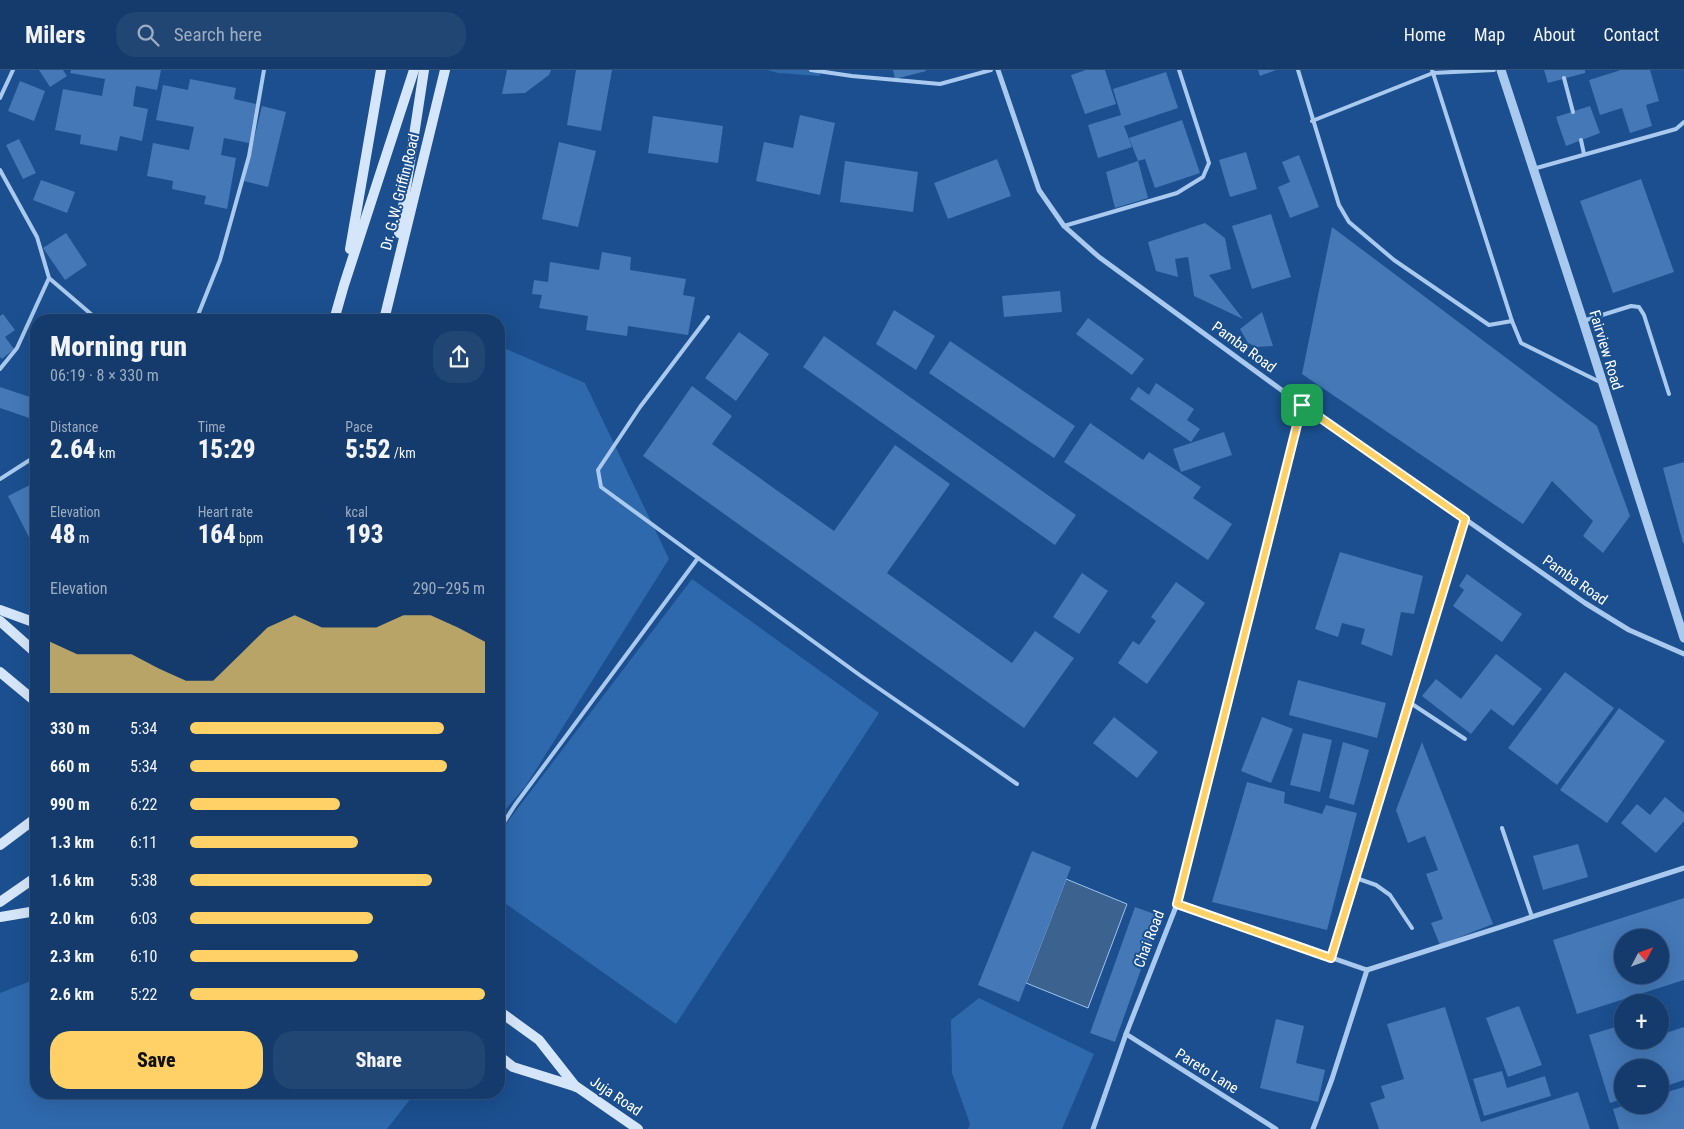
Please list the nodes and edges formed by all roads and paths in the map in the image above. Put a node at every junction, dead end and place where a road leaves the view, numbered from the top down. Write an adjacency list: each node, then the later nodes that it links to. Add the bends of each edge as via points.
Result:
1 (13, 70): 18 (lane)
2 (264, 70): 32 (lane, via 249,156 220,260)
3 (380, 70): 28 (main road, Dr. G.W. Griffin Road)
4 (414, 70): 28 (main road, Dr. G.W. Griffin Road)
5 (424, 70): 29 (main road)
6 (445, 70): 29 (main road, Dr. G.W. Griffin Road)
7 (811, 70): 16 (lane)
8 (850, 70): 16 (lane)
9 (991, 70): 16 (lane, via 940,84)
10 (998, 70): 26 (street, Pamba Road, via 1039,190)
11 (1179, 70): 26 (lane, via 1209,163 1203,177 1177,193)
12 (1298, 70): 20 (lane)
13 (1494, 70): 15 (lane)
14 (1501, 70): 24 (street, Fairview Road)
15 (1432, 72): 20 (lane); 37 (lane)
16 (852, 76)
17 (1564, 78): 19 (lane)
18 (0, 98)
19 (1573, 112)
20 (1312, 121): 37 (lane, via 1339,205 1349,222 1394,260 1489,325)
21 (1684, 122): 23 (lane, via 1676,129)
22 (1581, 140): 23 (lane)
23 (1584, 154): 24 (lane)
24 (1533, 169): 38 (street, Fairview Road)
25 (0, 170): 27 (lane, via 37,237)
26 (1064, 226): 42 (street, Pamba Road, via 1099,257)
27 (48, 278): 30 (lane); 31 (lane)
28 (344, 285): 33 (main road, Dr. G.W. Griffin Road)
29 (390, 298): 34 (main road, Dr. G.W. Griffin Road)
30 (32, 314)
31 (91, 314)
32 (198, 314)
33 (336, 314)
34 (386, 314)
35 (708, 317): 46 (lane, via 640,407 598,470 601,487)
36 (30, 319): 39 (lane, via 17,348)
37 (1512, 321): 40 (lane, via 1521,343)
38 (1584, 321): 40 (street, Fairview Road); 41 (lane, via 1631,306 1639,307)
39 (0, 370)
40 (1602, 383): 50 (street, Fairview Road)
41 (1669, 394)
42 (1302, 405): 45 (street, Pamba Road); 66 (street, Chai Road)
43 (30, 460): 44 (lane)
44 (0, 479)
45 (1465, 519): 52 (street, Pamba Road, via 1604,615 1629,630); 55 (street)
46 (698, 558): 57 (lane); 58 (lane)
47 (0, 610): 49 (main road)
48 (0, 621): 51 (main road)
49 (30, 621)
50 (1684, 638)
51 (30, 648)
52 (1684, 654)
53 (0, 672): 54 (main road)
54 (30, 697)
55 (1409, 702): 56 (lane); 63 (street)
56 (1465, 739)
57 (1016, 784)
58 (505, 821)
59 (30, 822): 61 (main road)
60 (1502, 828): 69 (lane)
61 (0, 845)
62 (1684, 868): 69 (street)
63 (1356, 878): 70 (lane, via 1376,885 1390,895); 71 (street)
64 (30, 881): 65 (main road)
65 (0, 902)
66 (1177, 904): 71 (street); 74 (street, Chai Road)
67 (30, 912): 68 (main road)
68 (0, 917)
69 (1532, 917): 72 (street)
70 (1412, 928)
71 (1331, 958): 72 (street)
72 (1367, 970): 80 (street)
73 (505, 1015): 76 (main road, Juja Road, via 539,1040)
74 (1126, 1034): 78 (street, Chai Road); 79 (street, Pareto Lane)
75 (505, 1061): 76 (main road, Juja Road, via 513,1067)
76 (577, 1087): 77 (main road, Juja Road)
77 (638, 1129)
78 (1093, 1129)
79 (1276, 1129)
80 (1313, 1129)

